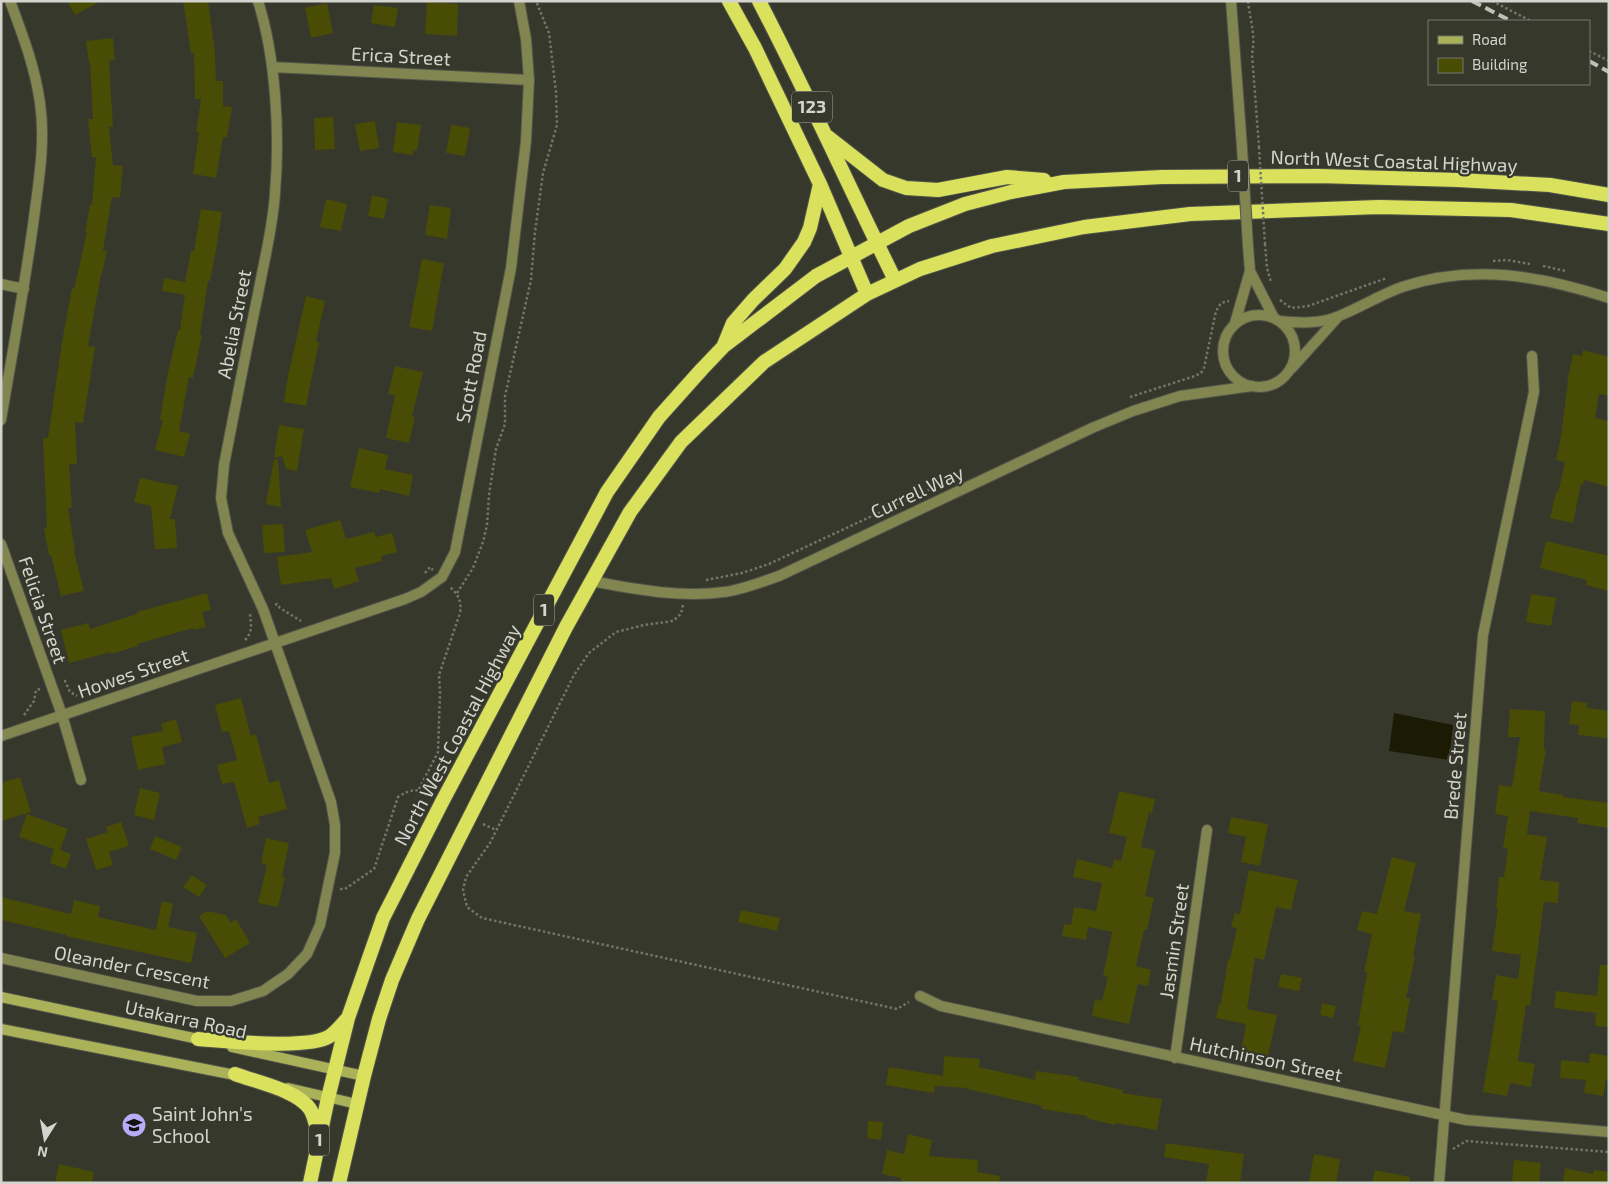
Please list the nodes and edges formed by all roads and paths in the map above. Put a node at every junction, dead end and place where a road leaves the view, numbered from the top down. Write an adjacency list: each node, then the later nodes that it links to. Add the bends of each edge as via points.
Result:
1 (10, 1): 26 (street, via 32,63 40,105 39,176)
2 (258, 1): 13 (street, Abelia Street)
3 (519, 1): 14 (street, Scott Road, via 526,39)
4 (536, 1): 46 (path, via 549,33 557,125 543,173 532,280 505,396 505,424 496,449 487,525 473,568)
5 (729, 1): 17 (highway, 123)
6 (759, 1): 15 (highway, 123)
7 (1231, 1): 22 (street, bridge)
8 (1248, 1): 25 (path, bridge, via 1255,43 1252,54 1265,244)
9 (1492, 1): 10 (path)
10 (1529, 20)
11 (1590, 52): 12 (path)
12 (1609, 62)
13 (272, 67): 14 (street, Erica Street); 50 (street, Abelia Street, via 277,132 276,194 224,466 221,498 228,533)
14 (528, 80): 50 (street, Scott Road, via 526,141 510,268 455,552 442,577 421,592)
15 (825, 135): 16 (highway, via 883,180 906,188 938,190 1007,177); 20 (highway, 123)
16 (1064, 182): 18 (highway, North West Coastal Highway / 1, via 1162,177 1319,176 1541,185); 20 (highway, North West Coastal Highway / 1, via 965,204)
17 (820, 184): 21 (highway, 123); 33 (highway, via 804,242 785,269 733,323)
18 (1609, 195)
19 (1609, 224): 23 (highway, 1, via 1492,209 1378,207 1190,214 1084,227 992,246)
20 (877, 242): 21 (highway, North West Coastal Highway / 1); 23 (highway, 123)
21 (850, 256): 27 (highway, 123); 33 (highway, North West Coastal Highway / 1, via 816,276)
22 (1250, 270): 31 (street); 32 (street)
23 (895, 280): 27 (highway, 1)
24 (1, 284): 26 (street)
25 (1272, 288)
26 (24, 289): 38 (street)
27 (867, 294): 44 (highway, 1, via 764,362 681,442 630,512)
28 (1609, 298): 30 (street, via 1516,275 1486,274 1424,281 1402,287)
29 (1233, 301): 37 (path, via 1221,303 1216,311 1201,372)
30 (1338, 316): 31 (street, via 1312,322); 35 (street)
31 (1276, 320): 32 (street, via 1254,315); 35 (street, via 1288,330 1294,342 1295,352)
32 (1235, 323): 36 (street, via 1224,340 1224,360 1234,377)
33 (724, 346): 66 (highway, North West Coastal Highway / 1, via 659,417 608,492 383,918)
34 (1532, 356): 75 (street, Brede Street, via 1534,392 1483,635)
35 (1288, 372): 36 (street, via 1272,384)
36 (1252, 386): 44 (street, Currell Way, via 1180,396 1133,411 779,576 726,592 678,594)
37 (1128, 398)
38 (1, 420)
39 (949, 480): 43 (path, via 769,564)
40 (1, 544): 52 (street, Felicia Street)
41 (434, 571): 42 (path, via 430,567)
42 (423, 578)
43 (704, 580)
44 (591, 581): 72 (highway, 1, via 418,919 392,980)
45 (448, 584): 46 (path)
46 (457, 594): 56 (path, via 460,613 439,675 438,752)
47 (277, 604): 49 (path)
48 (683, 605): 60 (path, via 681,614 674,621 616,632 589,653 574,675)
49 (302, 622)
50 (276, 643): 52 (street, Howes Street); 62 (street, Oleander Crescent, via 336,825 335,853 320,925 307,954 288,974 263,991 231,1001 197,1001)
51 (41, 689): 53 (path, via 36,690 34,702)
52 (62, 715): 54 (street, Howes Street); 55 (street, Felicia Street)
53 (22, 717)
54 (1, 736)
55 (81, 780)
56 (420, 789): 57 (path); 61 (path, via 408,790 398,797 374,869 345,889)
57 (432, 796)
58 (481, 823): 60 (path)
59 (1207, 830): 69 (street, Jasmin Street)
60 (496, 831): 65 (path, via 466,878 463,890 467,907 482,918)
61 (339, 888)
62 (1, 958)
63 (920, 996): 69 (street, Hutchinson Street, via 941,1006)
64 (1, 997): 68 (main road, Utakarra Road)
65 (897, 1009)
66 (348, 1018): 68 (highway, via 330,1036 306,1042 253,1044); 70 (highway, North West Coastal Highway / 1)
67 (1, 1028): 71 (main road)
68 (198, 1039): 70 (main road, Utakarra Road)
69 (1175, 1058): 75 (street, Hutchinson Street)
70 (335, 1069): 72 (main road, Utakarra Road); 73 (highway, North West Coastal Highway / 1)
71 (235, 1074): 73 (main road); 77 (highway, via 290,1093 306,1104 314,1117)
72 (364, 1076): 74 (highway, 1)
73 (328, 1098): 74 (main road); 77 (highway, North West Coastal Highway / 1)
74 (358, 1104): 81 (highway, 1)
75 (1444, 1116): 76 (street, Hutchinson Street); 82 (street, Brede Street)
76 (1609, 1132)
77 (319, 1138): 80 (highway, North West Coastal Highway / 1)
78 (1450, 1148): 79 (path, via 1454,1149 1466,1141)
79 (1609, 1152)
80 (310, 1183)
81 (339, 1183)
82 (1439, 1183)

